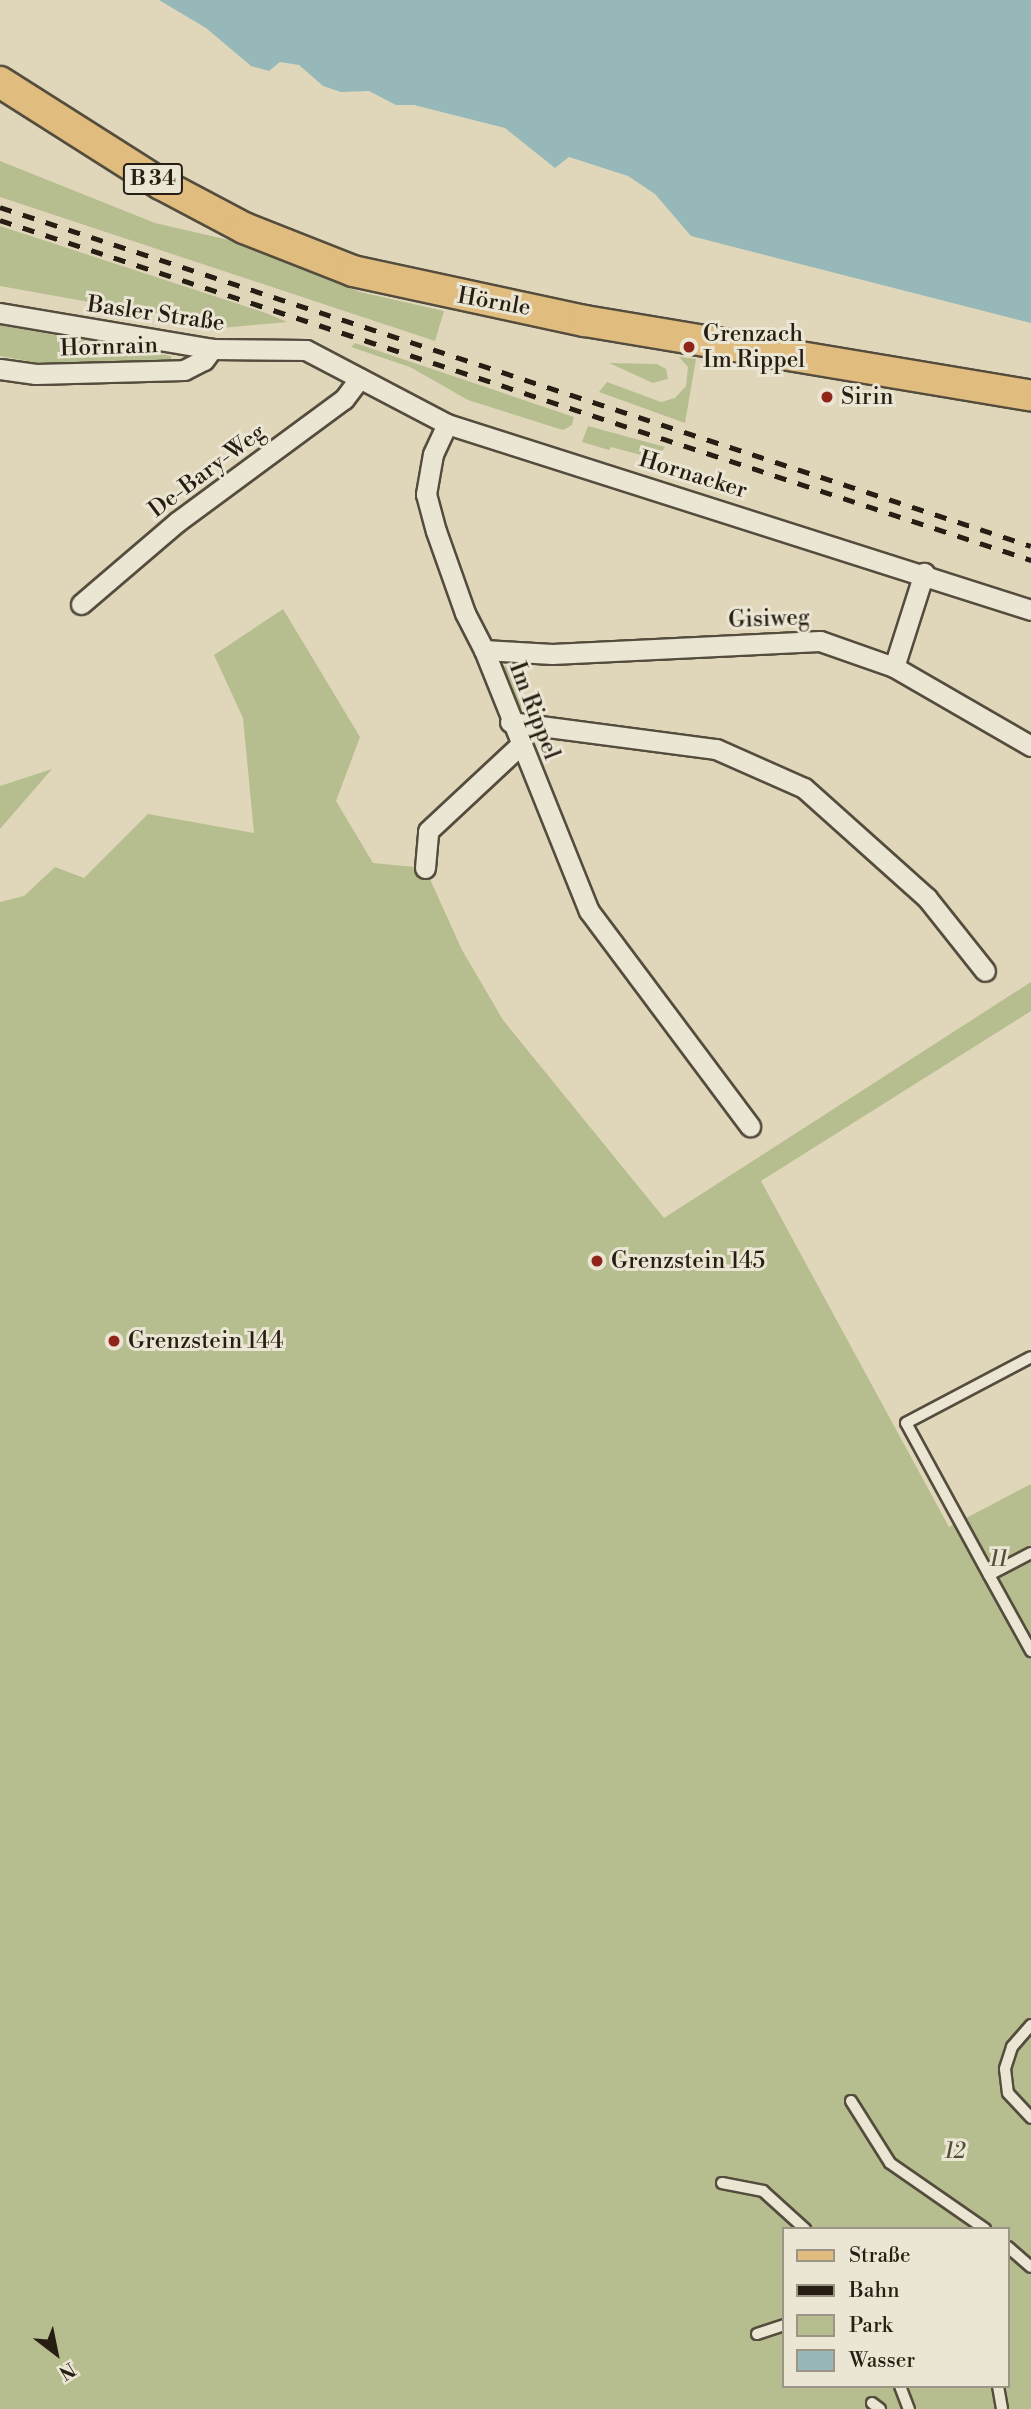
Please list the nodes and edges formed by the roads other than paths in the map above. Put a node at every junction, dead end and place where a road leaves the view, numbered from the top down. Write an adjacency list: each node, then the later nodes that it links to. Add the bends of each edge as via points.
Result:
1 (0, 82): 6 (main road, Hörnle / B 34, via 161,184 244,228 354,271 584,321)
2 (0, 313): 3 (street, Basler Straße)
3 (212, 349): 4 (street, Hornrain, via 204,360 184,370 36,374); 5 (street, Basler Straße, via 306,350)
4 (0, 369)
5 (360, 378): 7 (street); 9 (street, De-Bary-Weg, via 345,399 177,522)
6 (1031, 396)
7 (447, 424): 8 (street, Hornacker); 11 (street, Im Rippel, via 433,454 426,494 465,613)
8 (924, 573): 10 (street, Hornacker); 12 (street)
9 (81, 604)
10 (1031, 610)
11 (484, 650): 12 (street, Gisiweg, via 552,654 820,641); 13 (street, Im Rippel)
12 (894, 667): 15 (street, Gisiweg)
13 (510, 722): 14 (street, Im Rippel); 17 (street, via 716,749 804,788 927,898)
14 (519, 746): 16 (street, via 428,831); 18 (street, Im Rippel, via 589,911)
15 (1031, 746)
16 (425, 868)
17 (985, 971)
18 (750, 1126)
19 (1031, 1357): 21 (lane, via 906,1423)
20 (1031, 1553): 21 (lane)
21 (989, 1574): 22 (lane)
22 (1031, 1651)
23 (1031, 2025): 25 (lane, via 1012,2047 1005,2081 1014,2104)
24 (850, 2101): 28 (lane, via 890,2163)
25 (1031, 2118)
26 (722, 2183): 27 (lane, via 763,2191)
27 (803, 2227)
28 (982, 2227)
29 (1010, 2249): 30 (lane)
30 (1031, 2267)
31 (782, 2326): 32 (lane)
32 (757, 2334)
33 (901, 2388): 35 (lane)
34 (998, 2388): 36 (lane)
35 (909, 2409)
36 (1002, 2409)

